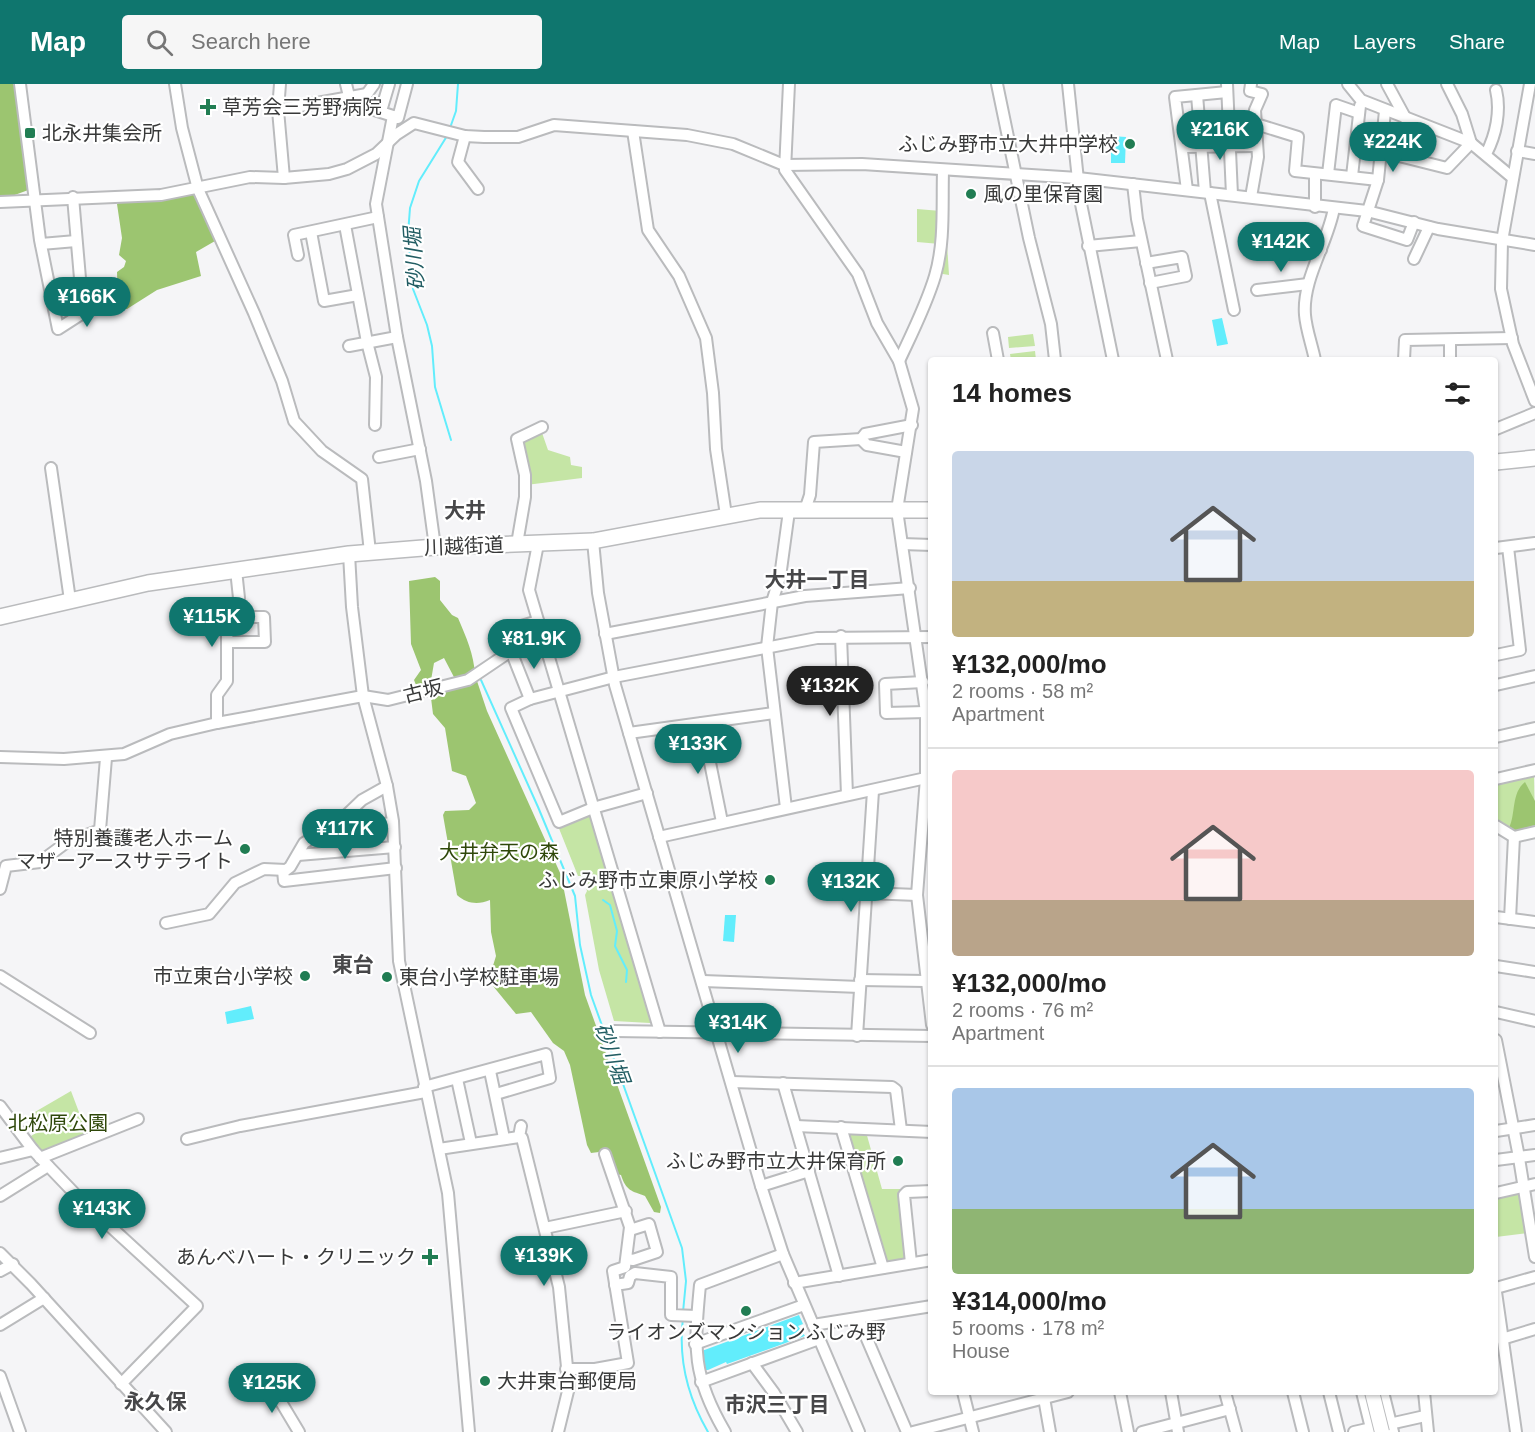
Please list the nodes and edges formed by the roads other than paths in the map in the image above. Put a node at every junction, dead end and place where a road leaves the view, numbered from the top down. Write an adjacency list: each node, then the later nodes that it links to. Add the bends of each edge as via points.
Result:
1 (20, 84): 62 (street)
2 (175, 84): 55 (street)
3 (280, 84): 24 (street)
4 (346, 84): 20 (street)
5 (374, 84): 18 (street)
6 (389, 84): 21 (street)
7 (407, 84): 23 (street)
8 (789, 84): 44 (street)
9 (997, 84): 48 (street)
10 (1068, 84): 51 (street)
11 (1251, 84): 31 (street, via 1250,91 1262,94 1255,110)
12 (1348, 84): 22 (street)
13 (1387, 84): 30 (street)
14 (1447, 84): 34 (street)
15 (1530, 84): 25 (street)
16 (1227, 88): 19 (street); 36 (street)
17 (1496, 90): 42 (street, via 1499,104)
18 (367, 94): 20 (street); 26 (street, via 358,105)
19 (1197, 95): 38 (street, via 1175,97); 39 (street)
20 (349, 96): 24 (street)
21 (386, 96): 23 (street); 26 (street)
22 (1361, 100): 27 (street); 28 (street)
23 (402, 101): 29 (street, via 398,118)
24 (278, 110): 50 (street)
25 (1530, 110): 40 (street)
26 (381, 111): 29 (street)
27 (1385, 111): 30 (street); 41 (street)
28 (1359, 113): 47 (street, via 1336,105); 49 (street)
29 (393, 116): 35 (street)
30 (1406, 119): 34 (street)
31 (1256, 124): 37 (street); 46 (street, via 1298,137 1295,171)
32 (633, 131): 33 (street, via 554,125 518,137); 44 (street, via 723,141); 123 (street, via 648,230 679,276 706,338)
33 (461, 134): 35 (street, via 414,123); 56 (street, via 458,162)
34 (1471, 143): 41 (street, via 1447,168); 42 (street)
35 (389, 144): 50 (street, via 347,169); 67 (street, via 378,181)
36 (1231, 146): 37 (street); 39 (street); 59 (street)
37 (1257, 146): 61 (street)
38 (1183, 147): 39 (street); 57 (street)
39 (1201, 147): 58 (street)
40 (1517, 151): 43 (street); 52 (street)
41 (1383, 152): 53 (street)
42 (1486, 154): 52 (street)
43 (1535, 154)
44 (784, 165): 45 (street, via 862,164); 105 (street, via 858,274 877,323)
45 (943, 171): 48 (street); 105 (street, via 942,238 935,275)
46 (1315, 174): 47 (street); 64 (street)
47 (1328, 174): 49 (street)
48 (1016, 175): 51 (street); 99 (street, via 1051,324)
49 (1352, 176): 53 (street)
50 (284, 178): 55 (street, via 250,177)
51 (1078, 178): 54 (street); 78 (street)
52 (1513, 178): 74 (street)
53 (1378, 180): 66 (street)
54 (1133, 184): 57 (street); 73 (street)
55 (198, 189): 60 (street, via 161,195); 133 (street, via 254,313 294,421 322,451 362,479)
56 (478, 189)
57 (1187, 190): 58 (street)
58 (1208, 193): 59 (street); 90 (street)
59 (1232, 195): 61 (street)
60 (73, 197): 62 (street); 72 (street)
61 (1251, 197): 64 (street)
62 (35, 201): 63 (street); 75 (street)
63 (0, 202)
64 (1316, 207): 65 (street)
65 (1334, 208): 66 (street); 79 (street)
66 (1367, 211): 68 (street); 68 (street, via 1363,226 1407,240)
67 (378, 217): 69 (street); 93 (street)
68 (1414, 222): 70 (street)
69 (345, 225): 71 (street); 88 (street)
70 (1429, 227): 74 (street); 81 (street)
71 (311, 232): 80 (street, via 294,235); 88 (street, via 324,301)
72 (76, 241): 75 (street); 84 (street)
73 (1141, 241): 78 (street); 82 (street)
74 (1502, 241): 77 (street); 94 (street, via 1501,289)
75 (41, 244): 86 (street)
76 (1263, 244): 79 (street)
77 (1535, 245)
78 (1089, 246): 100 (street)
79 (1322, 250): 85 (street)
80 (297, 255)
81 (1414, 259)
82 (1146, 263): 83 (street); 83 (street, via 1182,258 1186,276)
83 (1150, 283): 101 (street)
84 (81, 284): 86 (street); 91 (street)
85 (1308, 284): 87 (street); 102 (street, via 1305,314)
86 (50, 287): 91 (street, via 58,329)
87 (1257, 290)
88 (358, 294): 96 (street)
89 (100, 302): 91 (street)
90 (1234, 310)
91 (83, 313)
92 (993, 333): 98 (street)
93 (397, 337): 96 (street); 113 (street)
94 (1512, 338): 95 (street); 106 (street)
95 (1450, 340): 103 (street, via 1405,340); 104 (street)
96 (367, 342): 97 (street); 108 (street, via 376,377)
97 (349, 346)
98 (997, 357)
99 (1055, 357)
100 (1112, 357)
101 (1166, 357)
102 (1315, 357)
103 (1404, 357)
104 (1450, 357)
105 (899, 361): 109 (street, via 913,409)
106 (1535, 401)
107 (1535, 413): 111 (street)
108 (375, 425)
109 (912, 425): 112 (street, via 865,434); 114 (street)
110 (542, 427): 126 (street, via 517,439 525,475 525,497)
111 (1498, 428)
112 (861, 439): 114 (street, via 867,445); 120 (street, via 814,442)
113 (420, 449): 115 (street); 130 (street)
114 (906, 452): 121 (street)
115 (379, 457)
116 (1535, 458): 117 (highway)
117 (1498, 462)
118 (51, 468): 137 (street)
119 (789, 510): 120 (highway, 川越街道); 123 (highway, 川越街道); 138 (street, via 780,577)
120 (805, 510): 121 (highway, 川越街道)
121 (897, 510): 122 (highway, 川越街道); 128 (street)
122 (928, 510)
123 (726, 514): 124 (highway, 川越街道)
124 (593, 541): 127 (highway, 川越街道); 142 (street)
125 (1535, 543): 131 (street)
126 (517, 544): 127 (highway, 川越街道); 130 (highway, 川越街道)
127 (538, 544): 141 (street, via 529,590)
128 (902, 544): 129 (street); 136 (street)
129 (928, 545)
130 (435, 547): 133 (highway, 川越街道)
131 (1508, 547): 132 (street); 149 (street, via 1520,650)
132 (1498, 548)
133 (370, 552): 134 (highway, 川越街道)
134 (349, 554): 135 (highway, 川越街道); 155 (street)
135 (236, 570): 137 (highway, 川越街道); 140 (street, via 239,598)
136 (910, 588): 138 (street, via 842,591); 144 (street)
137 (70, 600): 139 (highway, 川越街道)
138 (772, 602): 142 (street); 147 (street)
139 (0, 617)
140 (233, 617): 146 (street); 146 (street, via 264,617 265,642)
141 (538, 621): 148 (street, via 518,627); 154 (street)
142 (605, 634): 151 (street)
143 (841, 636): 144 (street); 147 (street); 174 (street)
144 (914, 636): 145 (street); 152 (street)
145 (928, 637)
146 (227, 642): 159 (street, via 227,681 217,695)
147 (767, 648): 151 (street); 157 (street)
148 (511, 651): 155 (street, 古坂, via 468,680 388,700); 156 (street)
149 (1498, 655)
150 (1535, 676): 153 (street)
151 (614, 677): 154 (street); 163 (street)
152 (922, 682): 158 (street); 158 (street, via 885,684 886,713)
153 (1498, 685)
154 (559, 690): 156 (street); 175 (street)
155 (363, 696): 159 (street, 古坂); 171 (street)
156 (530, 699): 175 (street, via 510,712 559,822)
157 (774, 712): 160 (street); 176 (street)
158 (926, 712): 162 (street)
159 (217, 723): 167 (street, 古坂, via 170,734 135,751)
160 (702, 723): 163 (street); 177 (street)
161 (1535, 728): 164 (street)
162 (928, 729)
163 (629, 734): 173 (street)
164 (1498, 737)
165 (928, 751): 169 (street)
166 (0, 757): 167 (street, 古坂)
167 (106, 758): 189 (street, via 100,830 67,842 40,862 6,866)
168 (1535, 770): 170 (street)
169 (926, 778): 172 (street); 179 (street)
170 (1498, 779)
171 (387, 786): 178 (street); 181 (street, via 362,800)
172 (873, 791): 174 (street); 190 (street)
173 (646, 793): 175 (street); 183 (street)
174 (847, 795): 176 (street)
175 (593, 808): 205 (street)
176 (786, 808): 177 (street)
177 (723, 822): 183 (street)
178 (393, 823): 181 (street); 185 (street)
179 (928, 825): 191 (street)
180 (1498, 827): 184 (street)
181 (329, 828): 186 (street, via 304,843)
182 (1535, 832): 184 (street)
183 (660, 837): 200 (street)
184 (1514, 837): 193 (street)
185 (395, 847): 186 (street); 187 (street)
186 (297, 855): 188 (street, via 290,867)
187 (396, 868): 188 (street, via 284,881); 215 (street, via 398,950)
188 (283, 870): 195 (street, via 264,869 236,883 208,914)
189 (0, 889)
190 (867, 893): 191 (street); 201 (street)
191 (917, 895): 198 (street)
192 (1498, 917): 193 (street)
193 (1510, 919): 194 (street)
194 (1535, 922)
195 (166, 923)
196 (1498, 966): 197 (street)
197 (1535, 972)
198 (928, 975): 201 (street)
199 (0, 976): 206 (street)
200 (703, 981): 201 (street); 207 (street)
201 (860, 983): 208 (street)
202 (1498, 1013): 203 (street)
203 (1535, 1022)
204 (614, 1031): 205 (street)
205 (660, 1032): 207 (street)
206 (90, 1033)
207 (717, 1034): 208 (street); 213 (street)
208 (857, 1036): 209 (street)
209 (928, 1036)
210 (1498, 1050): 222 (street)
211 (490, 1071): 212 (street); 216 (street); 216 (street, via 546,1054 549,1063 550,1078)
212 (457, 1079): 215 (street); 228 (street)
213 (732, 1082): 214 (street); 238 (street)
214 (783, 1083): 220 (street); 223 (street, via 895,1088)
215 (424, 1089): 227 (street); 229 (street)
216 (496, 1094): 226 (street)
217 (0, 1106): 234 (street)
218 (138, 1119): 234 (street)
219 (1535, 1125): 222 (street)
220 (796, 1126): 221 (street); 236 (street)
221 (841, 1127): 223 (street); 252 (street)
222 (1514, 1128): 224 (street); 232 (street)
223 (901, 1130): 225 (street)
224 (1498, 1131)
225 (928, 1132)
226 (504, 1138): 228 (street); 243 (street, via 520,1132)
227 (187, 1139)
228 (471, 1143): 229 (street)
229 (439, 1149): 296 (street, via 453,1233)
230 (604, 1154): 242 (street)
231 (1535, 1155): 232 (street)
232 (1519, 1157): 235 (street); 237 (street)
233 (0, 1158): 234 (street)
234 (40, 1158): 241 (street); 276 (street, via 197,1306)
235 (1498, 1160)
236 (809, 1172): 238 (street); 254 (street)
237 (1529, 1185): 240 (street); 247 (street)
238 (761, 1186): 246 (street)
239 (928, 1191): 250 (street, via 904,1195)
240 (1498, 1192)
241 (0, 1196)
242 (626, 1211): 243 (street); 244 (street)
243 (545, 1228): 272 (street, via 559,1287)
244 (630, 1230): 248 (street); 248 (street, via 649,1224 657,1252)
245 (0, 1253): 251 (street)
246 (783, 1254): 256 (street); 263 (street, via 701,1284)
247 (1535, 1257)
248 (627, 1259): 257 (street, via 625,1267 613,1271)
249 (928, 1261): 250 (street)
250 (911, 1263): 252 (street)
251 (13, 1264): 253 (street); 259 (street)
252 (883, 1268): 254 (street)
253 (0, 1271)
254 (839, 1276): 256 (street)
255 (1535, 1277): 258 (street)
256 (794, 1283): 260 (street)
257 (615, 1284): 263 (street, via 628,1283 635,1274 670,1277 671,1315); 272 (street, via 628,1363)
258 (1498, 1289)
259 (44, 1298): 265 (street); 276 (street)
260 (804, 1305): 266 (street); 270 (street)
261 (1498, 1306): 269 (street)
262 (928, 1307): 264 (street)
263 (694, 1316): 270 (street)
264 (858, 1318): 266 (street); 301 (street)
265 (0, 1325)
266 (813, 1325): 268 (street)
267 (1535, 1329): 269 (street)
268 (819, 1339): 271 (street); 300 (street)
269 (1502, 1339): 312 (street)
270 (695, 1344): 275 (street)
271 (752, 1363): 275 (street); 299 (street)
272 (566, 1369): 297 (street, via 569,1387)
273 (0, 1376): 293 (street)
274 (269, 1382): 295 (street)
275 (701, 1382): 298 (street)
276 (121, 1384): 294 (street)
277 (964, 1395): 290 (street)
278 (1121, 1395): 305 (street)
279 (1172, 1395): 291 (street)
280 (1227, 1395): 288 (street)
281 (1294, 1395): 308 (street)
282 (1330, 1395): 309 (street)
283 (1364, 1395): 292 (street)
284 (1373, 1395): 292 (main road, bridge)
285 (1383, 1395): 292 (street)
286 (1424, 1395): 289 (street)
287 (1042, 1396): 290 (street); 304 (street)
288 (1230, 1409): 291 (street); 307 (street)
289 (1425, 1416): 292 (street); 311 (street)
290 (969, 1417): 302 (street); 303 (street)
291 (1177, 1428): 306 (street)
292 (1382, 1429): 310 (street)
293 (20, 1432)
294 (166, 1432)
295 (299, 1432)
296 (469, 1432)
297 (558, 1432)
298 (725, 1432)
299 (797, 1432)
300 (859, 1432)
301 (907, 1432)
302 (913, 1432)
303 (973, 1432)
304 (1050, 1432)
305 (1128, 1432)
306 (1142, 1432)
307 (1236, 1432)
308 (1303, 1432)
309 (1339, 1432)
310 (1354, 1432)
311 (1428, 1432)
312 (1516, 1432)

